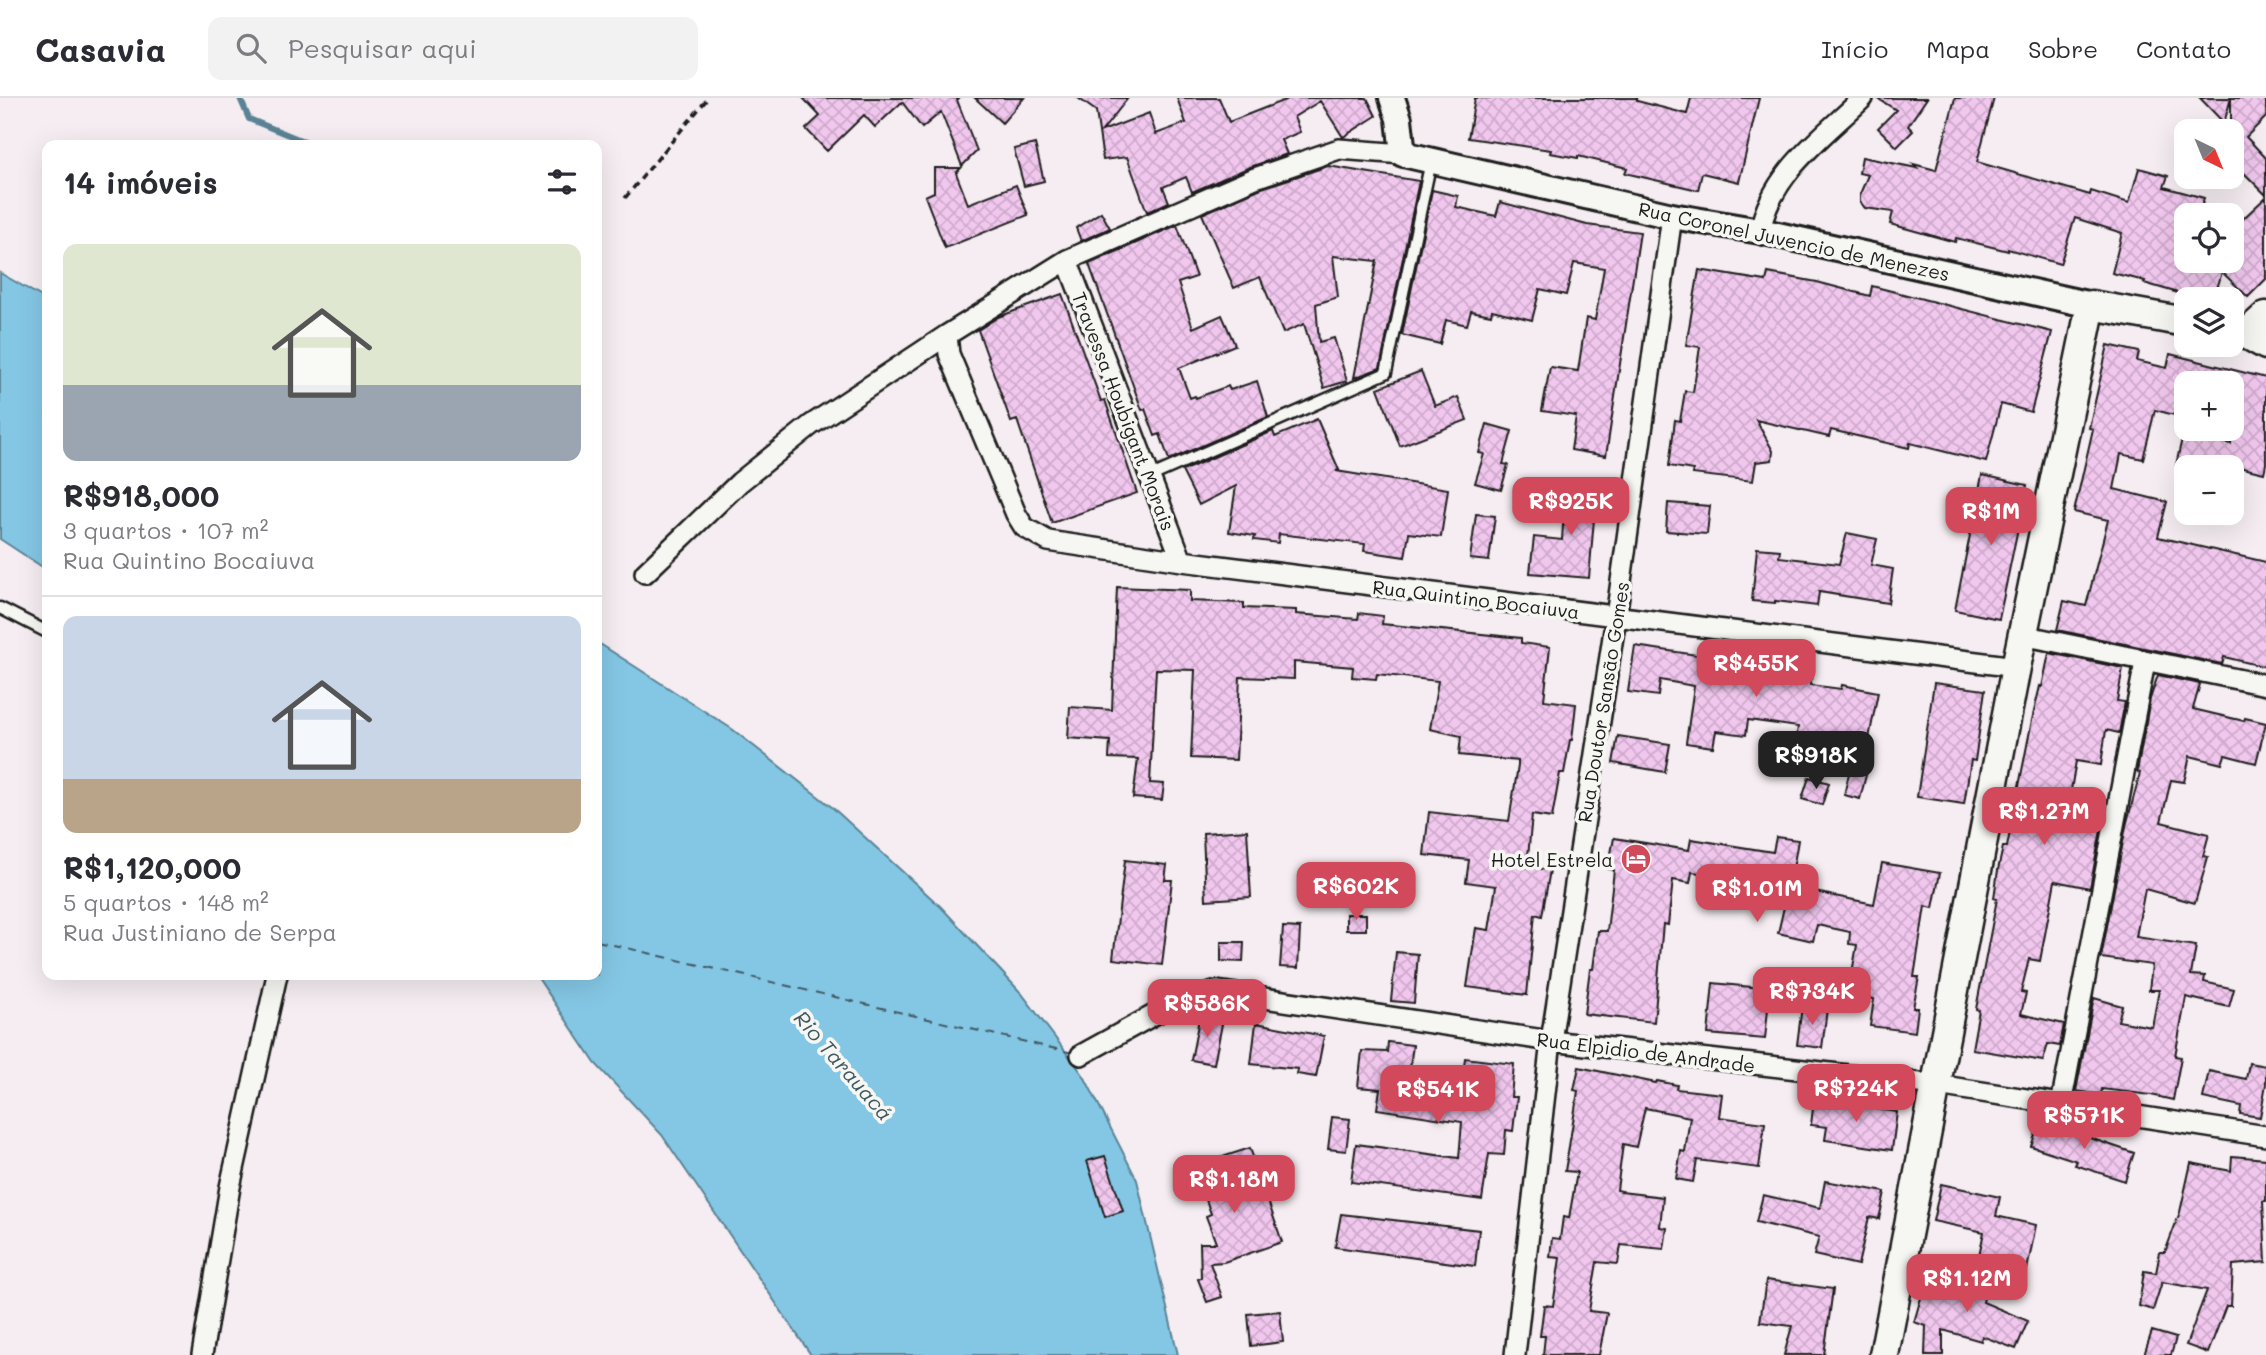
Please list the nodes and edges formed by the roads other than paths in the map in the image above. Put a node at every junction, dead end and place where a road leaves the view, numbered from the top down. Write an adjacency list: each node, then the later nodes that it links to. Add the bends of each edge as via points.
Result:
1 (1392, 98): 3 (street)
2 (1863, 98): 6 (street, via 1784,176 1765,207)
3 (1403, 154): 4 (street, Rua Coronel Juvencio de Menezes); 7 (street, via 1339,149 1255,178)
4 (1431, 161): 5 (street, Rua Coronel Juvencio de Menezes); 11 (lane, via 1386,373)
5 (1672, 216): 6 (street, Rua Coronel Juvencio de Menezes); 15 (street, Rua Doutor Sansão Gomes)
6 (1760, 231): 8 (street, Rua Coronel Juvencio de Menezes)
7 (1067, 260): 10 (street); 11 (street, Travessa Houbigant Morais)
8 (2091, 305): 9 (main road, Rua Coronel Juvencio de Menezes); 17 (main road)
9 (2174, 320)
10 (947, 335): 12 (street, Rua Quintino Bocaiuva, via 949,354 1024,527 1048,541); 13 (street, via 785,445)
11 (1149, 477): 12 (street, Travessa Houbigant Morais)
12 (1182, 561): 15 (street, Rua Quintino Bocaiuva)
13 (645, 573)
14 (0, 608): 16 (lane)
15 (1616, 617): 19 (street, Rua Quintino Bocaiuva); 22 (street, Rua Doutor Sansão Gomes)
16 (42, 629)
17 (2022, 635): 18 (street); 19 (main road)
18 (2144, 662): 20 (street); 25 (street)
19 (2016, 667): 24 (main road)
20 (2266, 685)
21 (276, 980): 27 (street, via 230,1187)
22 (1550, 1041): 23 (street, Rua Elpidio de Andrade, via 1217,991 1170,1006); 24 (street, Rua Elpidio de Andrade); 28 (street, Rua Doutor Sansão Gomes)
23 (1081, 1055)
24 (1937, 1085): 25 (street, Rua Elpidio de Andrade); 29 (main road)
25 (2061, 1105): 26 (street, Rua Elpidio de Andrade)
26 (2266, 1136)
27 (202, 1355)
28 (1515, 1355)
29 (1884, 1355)

